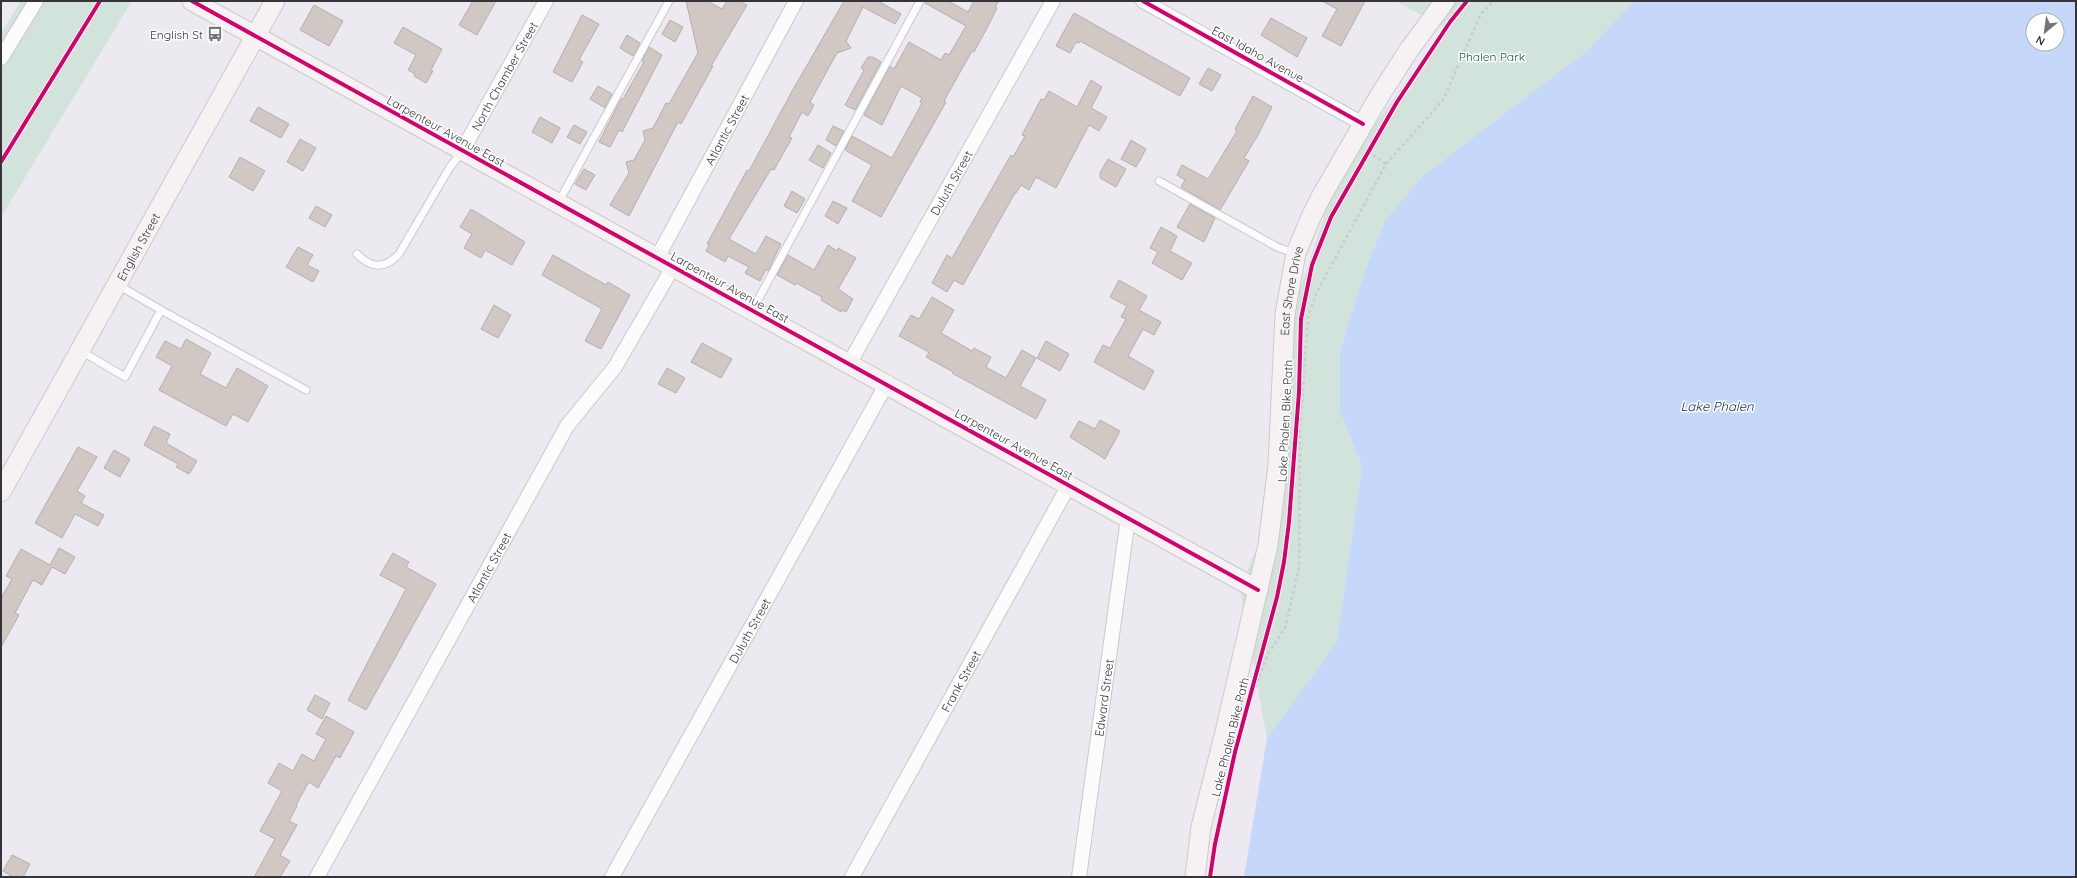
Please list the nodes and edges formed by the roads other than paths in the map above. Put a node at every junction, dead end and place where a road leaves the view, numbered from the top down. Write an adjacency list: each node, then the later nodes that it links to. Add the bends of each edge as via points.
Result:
1 (36, 1): 12 (street)
2 (192, 1): 11 (street, Larpenteur Avenue East)
3 (276, 1): 11 (street, English Street)
4 (546, 1): 14 (street, North Chamber Street)
5 (669, 1): 16 (lane)
6 (796, 1): 19 (street, Atlantic Street)
7 (920, 1): 23 (lane)
8 (1053, 1): 25 (street, Duluth Street)
9 (1143, 1): 13 (street, East Idaho Avenue)
10 (1446, 1): 13 (street, East Shore Drive, via 1394,71)
11 (256, 37): 14 (street, Larpenteur Avenue East); 21 (street, English Street)
12 (1, 58)
13 (1363, 124): 17 (street, East Shore Drive, via 1311,217)
14 (462, 151): 16 (street, Larpenteur Avenue East); 18 (lane, via 399,254 390,263 384,266 371,264)
15 (1159, 181): 17 (lane, via 1278,247)
16 (558, 204): 19 (street, Larpenteur Avenue East)
17 (1296, 253): 31 (street, East Shore Drive, via 1285,314 1278,465 1268,545)
18 (357, 254)
19 (657, 258): 20 (street, Larpenteur Avenue East)
20 (673, 268): 23 (street, Larpenteur Avenue East); 32 (street, Atlantic Street, via 615,367 567,426)
21 (116, 284): 22 (lane); 24 (street, English Street)
22 (161, 310): 24 (lane, via 125,377); 27 (lane)
23 (752, 311): 25 (street, Larpenteur Avenue East)
24 (80, 351): 29 (street, English Street)
25 (849, 364): 26 (street, Larpenteur Avenue East)
26 (886, 385): 28 (street, Larpenteur Avenue East); 33 (street, Duluth Street)
27 (306, 390)
28 (1069, 485): 30 (street, Larpenteur Avenue East); 34 (street, Frank Street)
29 (1, 492)
30 (1128, 518): 31 (street, Larpenteur Avenue East); 35 (street, Edward Street)
31 (1258, 590): 36 (street, East Shore Drive, via 1201,827)
32 (318, 877)
33 (612, 877)
34 (852, 877)
35 (1079, 877)
36 (1195, 877)

